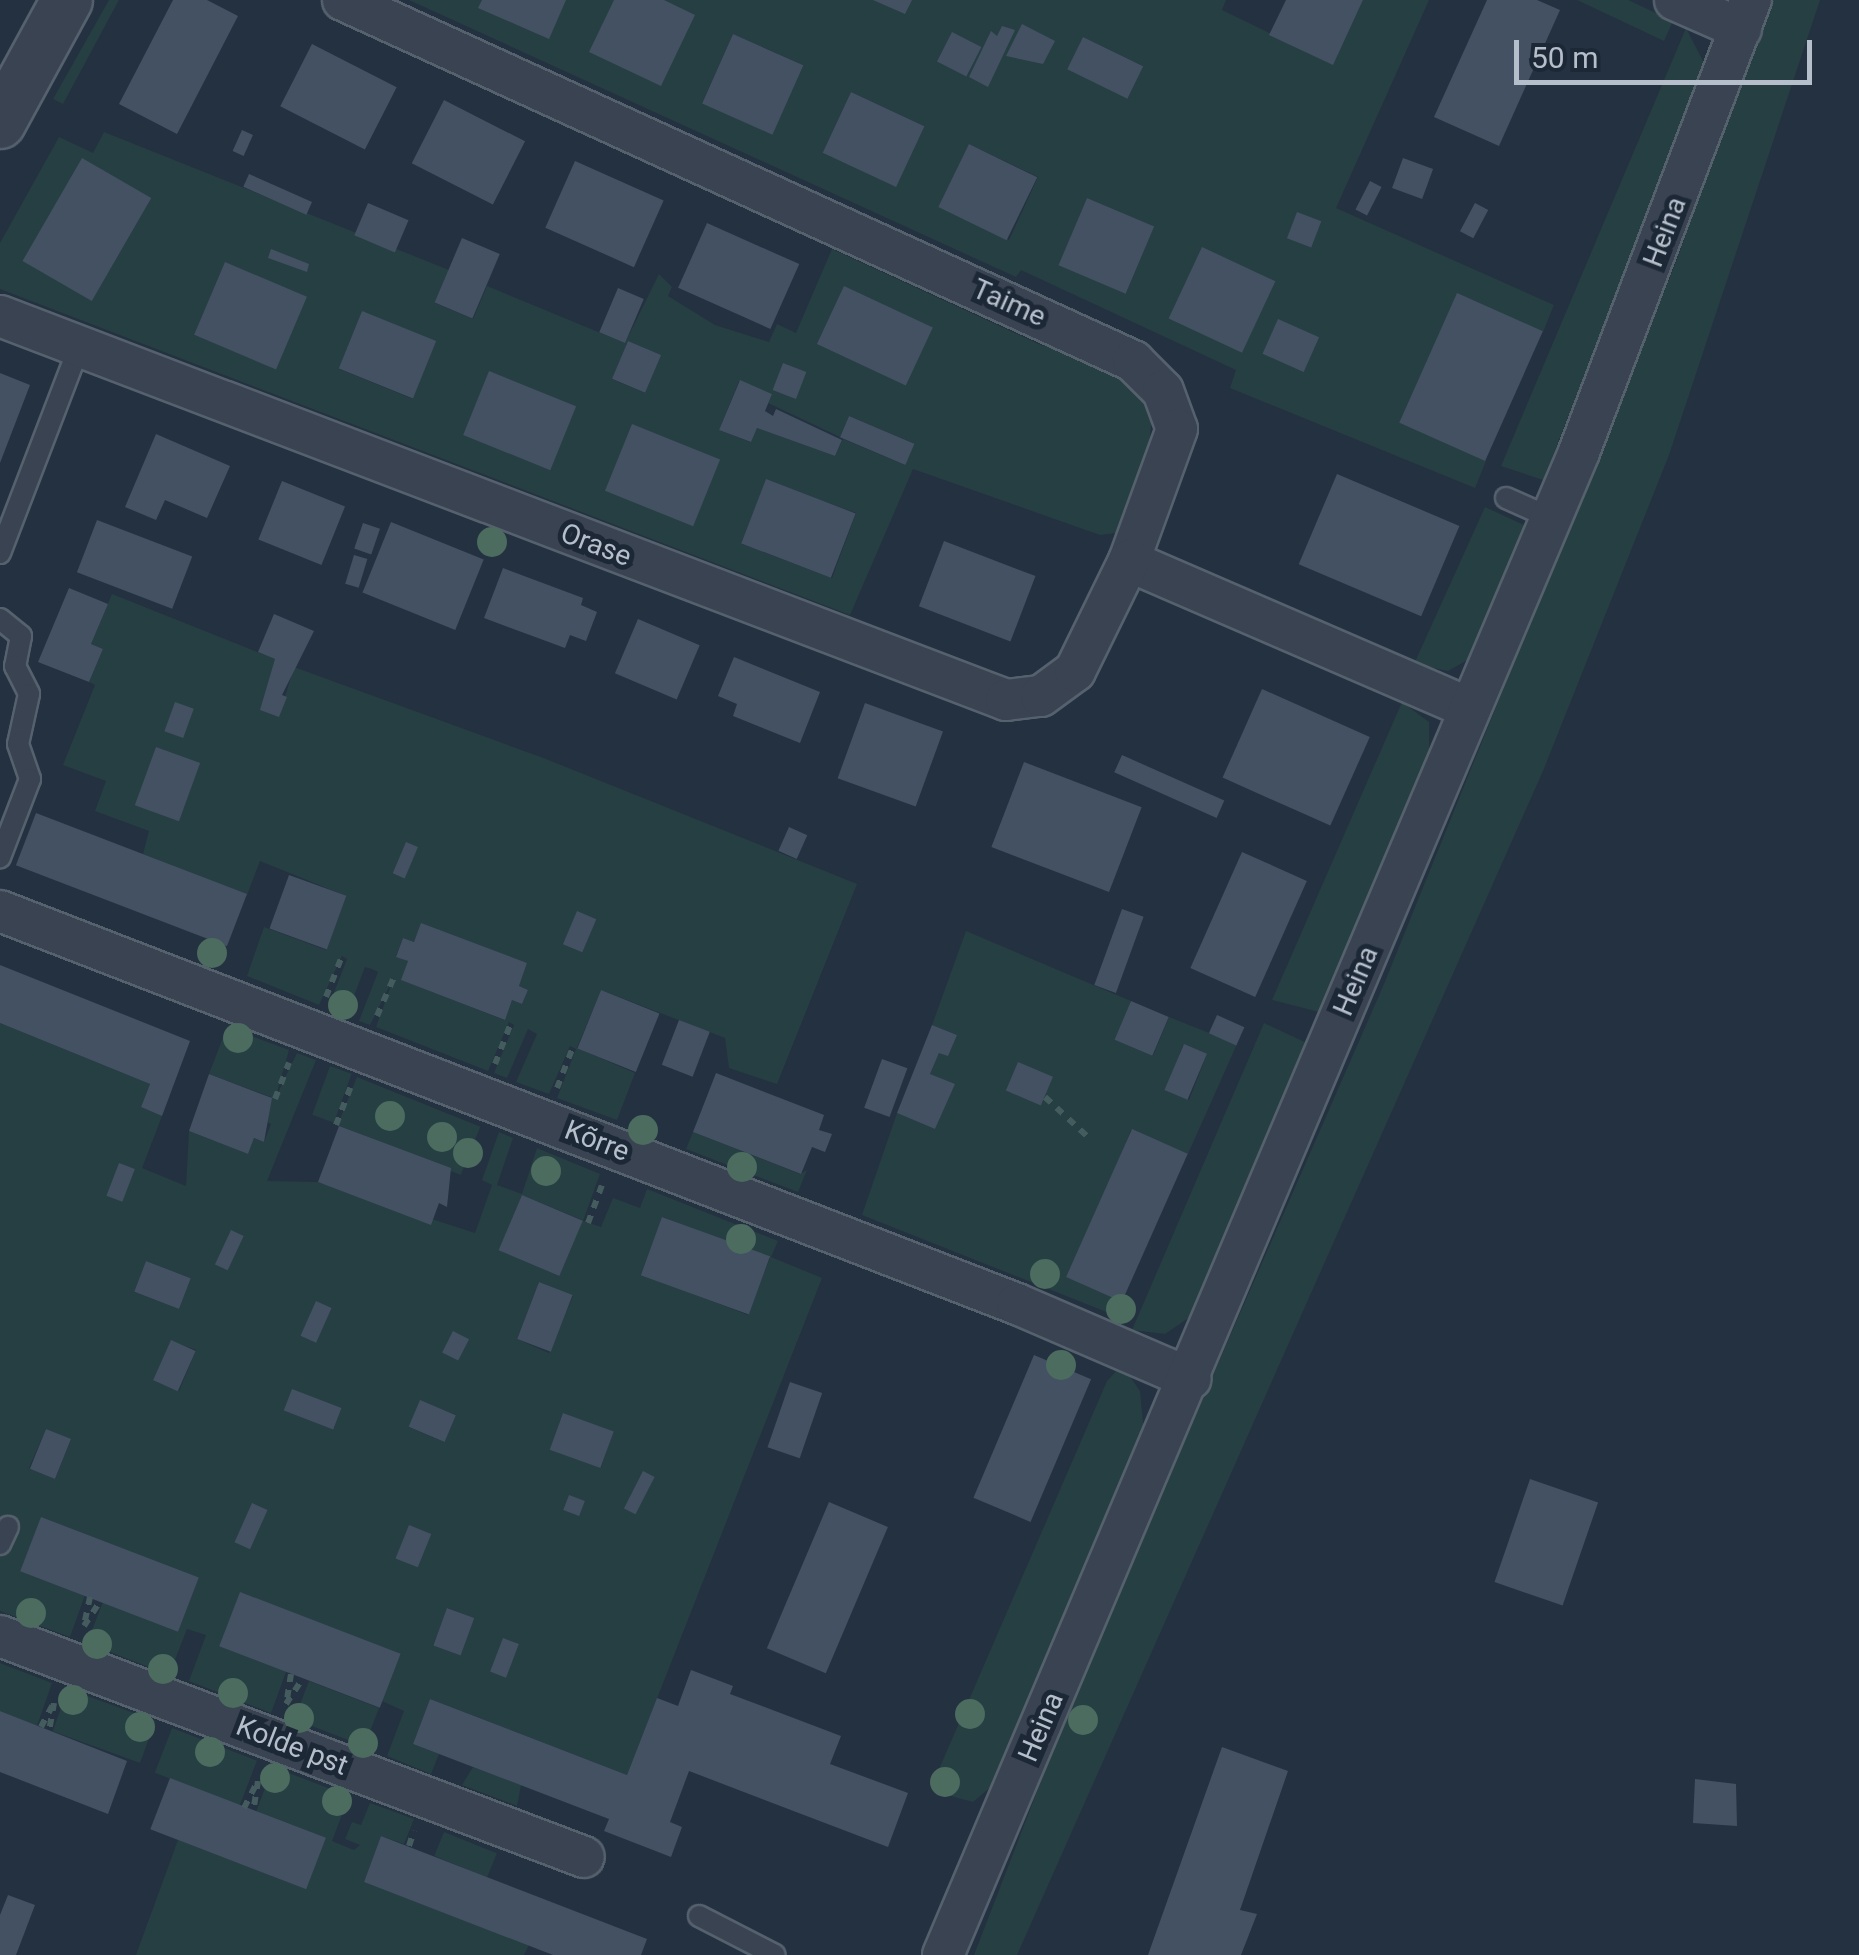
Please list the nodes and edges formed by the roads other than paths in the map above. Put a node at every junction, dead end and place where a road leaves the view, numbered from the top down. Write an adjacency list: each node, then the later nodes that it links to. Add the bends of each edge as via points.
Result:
1 (68, 0): 5 (street)
2 (343, 0): 11 (street, Taime, via 1133,360 1163,391 1177,429)
3 (1675, 0): 4 (street)
4 (1746, 14): 9 (street, Heina)
5 (0, 123)
6 (0, 316): 7 (street, Orase)
7 (79, 347): 10 (lane); 11 (street, Orase, via 1006,700 1042,696 1075,671)
8 (1506, 498): 9 (lane)
9 (1551, 518): 13 (street, Heina)
10 (0, 553)
11 (1128, 561): 13 (street)
12 (0, 620): 14 (lane, via 21,636 15,666 29,694 18,744 30,778)
13 (1469, 708): 16 (street, Heina)
14 (0, 857)
15 (0, 911): 16 (street, Kõrre, via 1017,1304)
16 (1191, 1379): 21 (street, Heina)
17 (0, 1636): 18 (street, Kolde pst)
18 (584, 1857)
19 (698, 1916): 20 (lane)
20 (774, 1955)
21 (943, 1955)

